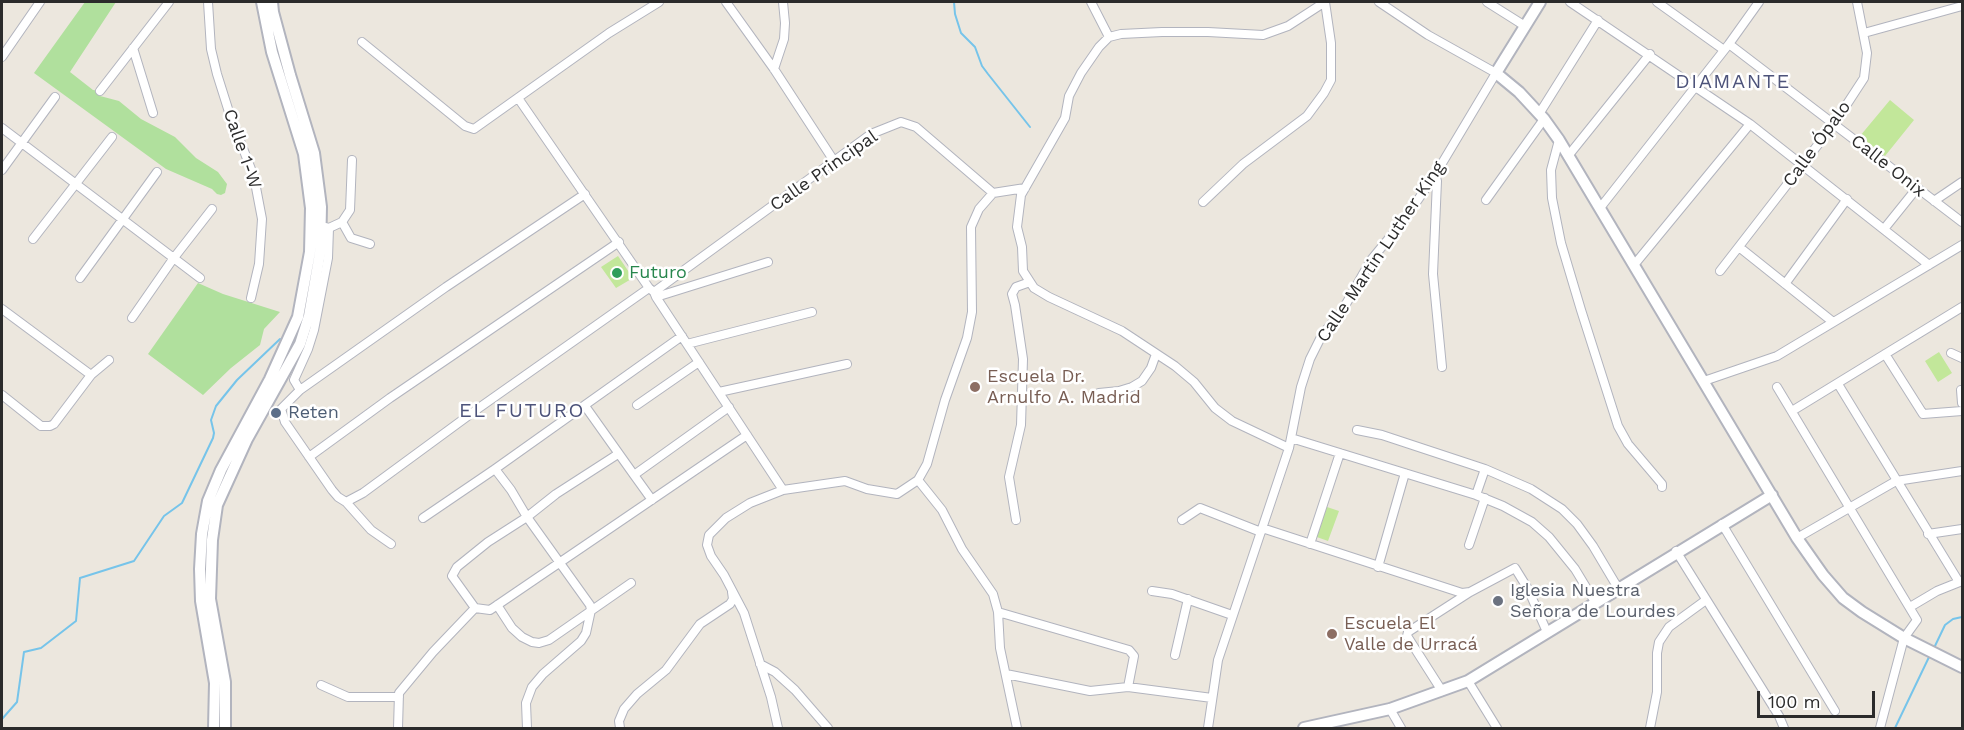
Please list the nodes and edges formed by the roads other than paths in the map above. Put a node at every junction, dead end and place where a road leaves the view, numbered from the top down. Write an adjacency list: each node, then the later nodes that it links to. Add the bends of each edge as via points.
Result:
1 (40, 2): 27 (street)
2 (169, 2): 25 (street)
3 (208, 2): 81 (street, Calle 1-W, via 217,74 254,177 262,219 259,264)
4 (262, 2): 178 (main road, via 272,52 304,154 311,208 310,252 298,317 221,470 206,512 200,590 215,683)
5 (272, 2): 64 (main road, via 314,153)
6 (658, 2): 33 (street)
7 (726, 2): 28 (street)
8 (783, 2): 28 (street, via 784,39)
9 (1091, 2): 22 (street)
10 (1325, 2): 22 (street, via 1288,26 1263,35 1162,32); 58 (street, via 1331,80 1324,93 1307,116 1243,164)
11 (1379, 2): 29 (street)
12 (1487, 2): 20 (street)
13 (1540, 2): 20 (main road, Calle Martin Luther King)
14 (1570, 2): 19 (street)
15 (1657, 2): 24 (street, Calle Onix)
16 (1759, 2): 24 (street)
17 (1857, 2): 21 (street, Calle Ópalo)
18 (1962, 6): 21 (street)
19 (1598, 20): 26 (street); 35 (street)
20 (1525, 26): 29 (main road, Calle Martin Luther King)
21 (1864, 33): 37 (street, Calle Ópalo, via 1864,78)
22 (1109, 37): 51 (street, via 1081,73 1069,96 1065,118)
23 (362, 42): 33 (street, via 465,126 474,129)
24 (1726, 47): 30 (street); 37 (street, Calle Onix)
25 (133, 48): 31 (street); 34 (street)
26 (1650, 54): 30 (street); 42 (street)
27 (2, 57)
28 (774, 69): 44 (street)
29 (1496, 73): 35 (main road); 48 (street, Calle Martin Luther King)
30 (1695, 87): 36 (street); 59 (street)
31 (100, 92)
32 (55, 97): 41 (street)
33 (518, 99): 54 (street)
34 (153, 113)
35 (1541, 116): 40 (main road); 55 (street)
36 (1750, 124): 45 (street); 73 (street)
37 (1834, 124): 45 (street, Calle Ópalo); 52 (street, Calle Onix)
38 (2, 128): 41 (street)
39 (112, 137): 50 (street)
40 (1559, 140): 42 (main road); 125 (street, via 1552,162 1552,198 1568,265 1618,426)
41 (21, 143): 46 (street); 50 (street)
42 (1568, 156): 59 (main road)
43 (352, 160): 62 (street, via 350,210)
44 (834, 161): 53 (street, Calle Principal, via 871,134 901,122 916,127); 80 (street, Calle Principal)
45 (1803, 165): 56 (street); 70 (street, Calle Ópalo)
46 (2, 170)
47 (157, 172): 61 (street)
48 (1435, 175): 95 (street, via 1433,274); 113 (street, Calle Martin Luther King, via 1371,260 1342,311 1322,335 1300,387)
49 (1962, 182): 57 (street)
50 (75, 184): 61 (street); 66 (street)
51 (1026, 188): 53 (street); 78 (street, via 1021,195 1017,227 1023,271)
52 (1917, 188): 57 (street, Calle Onix); 65 (street)
53 (993, 193): 123 (street, via 970,227 971,321 927,464)
54 (585, 194): 67 (street); 100 (street)
55 (1486, 200)
56 (1847, 200): 65 (street); 79 (street)
57 (1934, 201): 63 (street, Calle Onix)
58 (1203, 202)
59 (1600, 208): 73 (main road)
60 (212, 209): 71 (street)
61 (123, 220): 71 (street); 76 (street)
62 (342, 222): 64 (street); 68 (street, via 351,238)
63 (1962, 222)
64 (325, 227): 100 (street, via 328,258 314,330 294,380); 179 (main road, via 300,344 247,439 218,505 212,540 210,599 225,682)
65 (1884, 230): 74 (street)
66 (33, 239)
67 (619, 242): 80 (street); 117 (street)
68 (370, 244)
69 (1962, 245): 74 (street)
70 (1739, 247): 75 (street, Calle Ópalo); 79 (street)
71 (173, 259): 77 (street); 85 (street)
72 (768, 262): 80 (street)
73 (1634, 265): 97 (main road)
74 (1929, 265): 86 (street)
75 (1720, 271)
76 (80, 278)
77 (200, 278)
78 (1030, 282): 89 (street, via 1049,297 1122,331); 135 (street, via 1016,287 1011,294 1023,359 1021,424 1009,477)
79 (1785, 284): 86 (street)
80 (653, 292): 87 (street); 131 (street, Calle Principal)
81 (251, 298)
82 (1962, 307): 90 (street)
83 (2, 309): 96 (street)
84 (812, 312): 87 (street)
85 (132, 318)
86 (1833, 322): 97 (street, via 1777,356)
87 (685, 340): 93 (street); 107 (street)
88 (1952, 352): 91 (street)
89 (1156, 354): 103 (street, via 1142,381 1119,391); 114 (street, via 1194,382 1215,408 1232,421)
90 (1885, 354): 98 (street); 110 (street, via 1923,414)
91 (1962, 358)
92 (109, 360): 96 (street)
93 (699, 362): 102 (street); 106 (street)
94 (847, 364): 102 (street)
95 (1442, 367)
96 (91, 375): 104 (street, via 54,424 46,427)
97 (1704, 381): 128 (main road)
98 (1838, 384): 109 (street); 124 (street)
99 (1778, 387): 109 (street)
100 (300, 390): 117 (street, via 281,409 285,422)
101 (1960, 390): 105 (street)
102 (719, 392): 108 (street)
103 (1099, 393)
104 (2, 395)
105 (1962, 403)
106 (637, 405)
107 (585, 406): 116 (street); 119 (street)
108 (729, 407): 112 (street); 122 (street)
109 (1792, 411): 132 (street)
110 (1962, 411)
111 (1357, 430): 118 (street)
112 (747, 435): 126 (street); 130 (street)
113 (1291, 438): 114 (street, Calle Martin Luther King); 115 (street)
114 (1289, 448): 139 (street, Calle Martin Luther King)
115 (1340, 453): 121 (street); 143 (street)
116 (618, 454): 122 (street); 133 (street)
117 (309, 457): 131 (street, via 332,490)
118 (1485, 469): 127 (street); 150 (street, via 1531,489 1562,509 1593,546)
119 (495, 470): 133 (street); 134 (street)
120 (1962, 471): 124 (street)
121 (1405, 473): 127 (street); 147 (street)
122 (634, 475): 130 (street)
123 (918, 480): 126 (street, via 897,494 845,481); 161 (street, via 942,510 962,549 993,594)
124 (1896, 481): 132 (street); 140 (street)
125 (1662, 487)
126 (783, 490): 151 (street, via 742,508 709,535 709,551)
127 (1476, 495): 129 (street)
128 (1772, 495): 137 (main road); 141 (main road)
129 (1485, 498): 144 (street); 156 (street, via 1516,512 1549,537)
130 (652, 500): 146 (street)
131 (346, 502): 142 (street, via 371,530)
132 (1849, 507): 141 (street); 159 (street)
133 (527, 517): 146 (street); 158 (street, via 488,542 454,571 452,576)
134 (423, 518)
135 (1016, 520)
136 (1182, 520): 139 (street, via 1200,508)
137 (1722, 524): 145 (main road); 176 (street)
138 (1962, 529): 140 (street)
139 (1262, 530): 143 (street); 162 (street, Calle Martin Luther King)
140 (1928, 534): 148 (street)
141 (1797, 538): 164 (main road, via 1844,598)
142 (391, 544)
143 (1310, 544): 147 (street)
144 (1469, 545)
145 (1677, 551): 150 (main road); 155 (street)
146 (561, 562): 157 (street); 160 (street)
147 (1378, 567): 153 (street, via 1462,593)
148 (1961, 581): 159 (street)
149 (631, 583): 160 (street)
150 (1618, 588): 156 (main road)
151 (732, 591): 166 (street, via 744,613); 182 (street, via 730,604 700,624 666,670 624,709 618,721)
152 (1152, 591): 154 (street)
153 (1470, 592): 163 (street, via 1515,568); 172 (street, via 1408,632)
154 (1188, 599): 162 (street); 165 (street)
155 (1706, 600): 190 (street, via 1663,634 1657,653); 191 (street)
156 (1595, 602): 163 (main road)
157 (497, 605): 158 (street, via 490,610); 160 (street, via 512,628 522,637 539,643)
158 (475, 608): 173 (street, via 415,672)
159 (1910, 608): 164 (street, via 1917,620)
160 (591, 610): 181 (street, via 581,641 532,687 526,703)
161 (998, 612): 168 (street); 171 (street, via 1129,650 1134,656)
162 (1232, 615): 174 (street, Calle Martin Luther King, via 1218,660)
163 (1547, 632): 169 (main road)
164 (1904, 638): 167 (main road); 192 (street)
165 (1175, 655)
166 (760, 664): 183 (street); 184 (street, via 795,690)
167 (1962, 667)
168 (1006, 674): 171 (street, via 1090,691); 185 (street)
169 (1468, 681): 172 (main road); 189 (street)
170 (321, 685): 173 (street, via 348,697)
171 (1128, 687): 174 (street)
172 (1442, 691): 175 (main road)
173 (399, 697): 180 (street)
174 (1212, 698): 186 (street, Calle Martin Luther King)
175 (1390, 709): 177 (main road); 188 (street)
176 (1835, 711)
177 (1342, 724): 187 (main road)
178 (214, 729)
179 (225, 729)
180 (398, 729)
181 (527, 729)
182 (620, 729)
183 (778, 729)
184 (828, 729)
185 (1017, 729)
186 (1208, 729)
187 (1304, 729)
188 (1401, 729)
189 (1497, 729)
190 (1650, 729)
191 (1784, 729)
192 (1880, 729)

